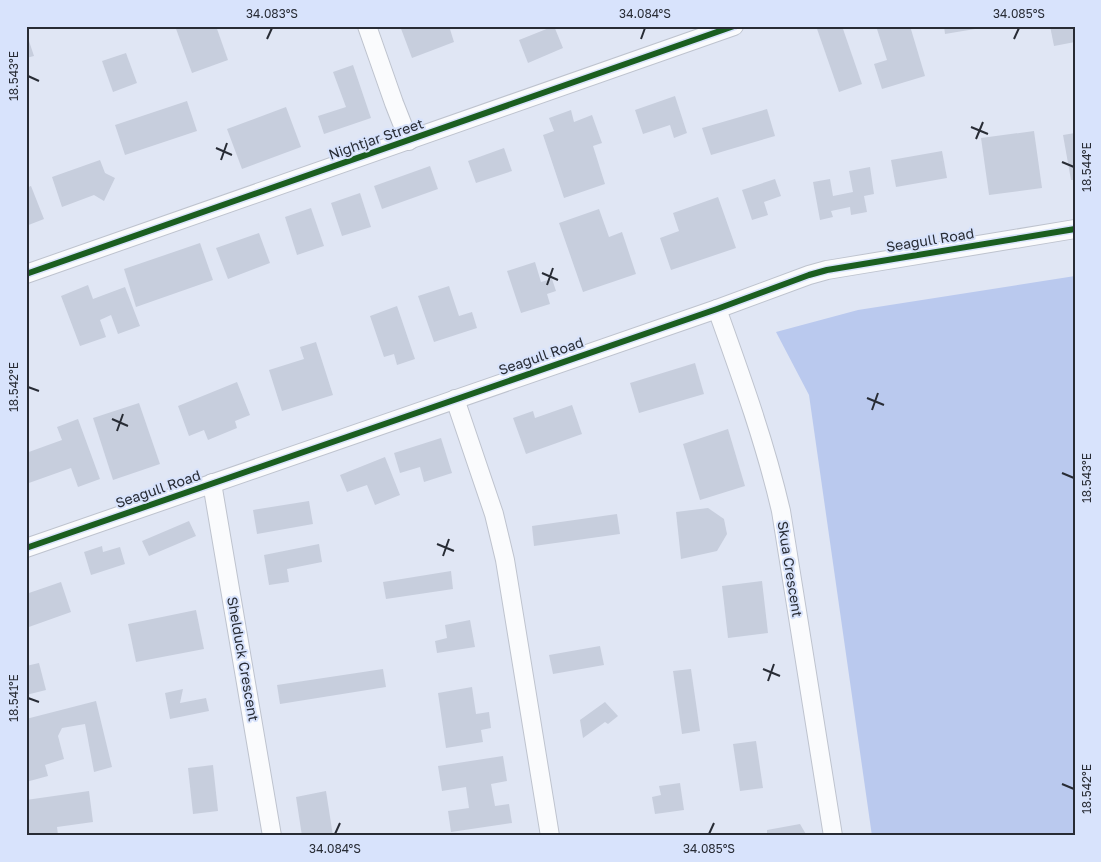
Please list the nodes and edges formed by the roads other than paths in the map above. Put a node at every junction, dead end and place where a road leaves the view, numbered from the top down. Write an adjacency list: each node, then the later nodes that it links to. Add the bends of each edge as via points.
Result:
1 (367, 26): 3 (street)
2 (734, 26): 3 (street, Nightjar Street)
3 (409, 141): 5 (street, Nightjar Street)
4 (1075, 230): 6 (street, Seagull Road, via 827,270)
5 (26, 274)
6 (717, 309): 7 (street, Seagull Road); 12 (street, Skua Crescent, via 755,414 781,511)
7 (455, 399): 8 (street, Seagull Road); 11 (street, via 494,514)
8 (212, 483): 9 (street, Seagull Road); 10 (street, Shelduck Crescent)
9 (26, 548)
10 (272, 836)
11 (550, 836)
12 (833, 836)

